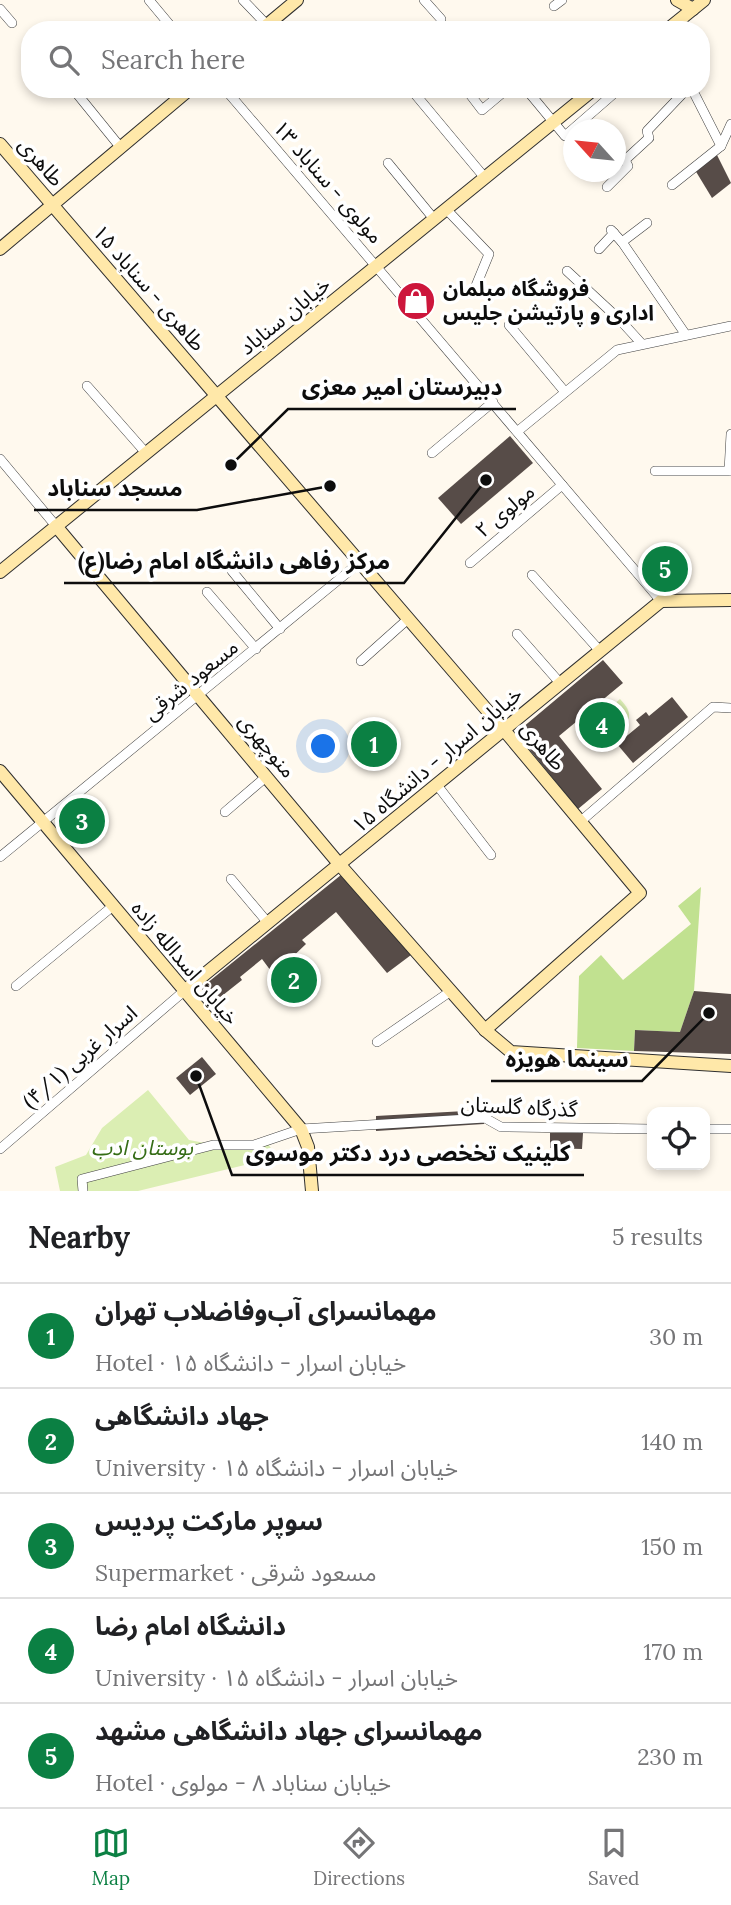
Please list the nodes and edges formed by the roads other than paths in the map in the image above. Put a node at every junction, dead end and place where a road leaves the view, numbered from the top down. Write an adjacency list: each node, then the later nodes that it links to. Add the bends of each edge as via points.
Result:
1 (149, 0): 10 (street)
2 (243, 0): 11 (street)
3 (297, 0): 12 (street)
4 (424, 0): 9 (street)
5 (677, 0): 8 (street)
6 (704, 0): 8 (street)
7 (0, 9): 14 (street)
8 (693, 9): 13 (street)
9 (441, 19)
10 (166, 21)
11 (259, 21)
12 (271, 21)
13 (678, 21)
14 (12, 23)
15 (80, 98): 30 (street)
16 (179, 98): 30 (street)
17 (233, 98): 42 (street, مولوی - سناباد ۱۳)
18 (418, 98): 32 (street)
19 (473, 98): 20 (street, via 482,110)
20 (496, 98)
21 (534, 98): 26 (street)
22 (583, 98): 26 (street, خیابان سناباد)
23 (609, 98): 26 (street, via 565,136)
24 (680, 98): 34 (street, via 647,131 649,138 625,160 628,166)
25 (694, 98): 29 (street)
26 (554, 122): 32 (street, خیابان سناباد)
27 (731, 124): 29 (street)
28 (0, 144): 35 (street, طاهری)
29 (721, 146): 33 (street)
30 (121, 148): 35 (street)
31 (388, 163): 37 (street)
32 (485, 178): 36 (street, خیابان سناباد)
33 (672, 185)
34 (607, 187)
35 (53, 205): 40 (street); 51 (street, طاهری - سناباد ۱۵)
36 (446, 209): 37 (street, خیابان سناباد); 44 (street, via 489,254)
37 (433, 219): 42 (street, خیابان سناباد)
38 (647, 223): 39 (street)
39 (622, 242): 41 (street, via 612,231); 47 (street)
40 (0, 249)
41 (599, 249)
42 (376, 266): 51 (street, خیابان سناباد); 52 (street, مولوی - سناباد ۱۳)
43 (567, 271): 48 (street)
44 (473, 293)
45 (509, 326): 50 (street)
46 (731, 326): 47 (street)
47 (686, 335): 48 (street)
48 (642, 344): 50 (street, via 617,350)
49 (87, 386): 55 (street)
50 (565, 392): 53 (street)
51 (216, 396): 55 (street, خیابان سناباد); 61 (street, طاهری - سناباد ۱۵)
52 (493, 402): 53 (street, مولوی - سناباد ۱۳); 56 (street)
53 (518, 431): 59 (street, مولوی - سناباد ۱۳)
54 (731, 434): 58 (street, via 729,471)
55 (146, 453): 60 (street, خیابان سناباد)
56 (432, 453)
57 (0, 459): 60 (street, منوچهری)
58 (655, 471)
59 (562, 485): 62 (street, مولوی ۲); 68 (street, مولوی - سناباد ۱۳)
60 (56, 526): 63 (street, خیابان سناباد); 76 (street, منوچهری)
61 (359, 563): 69 (street, طاهری); 70 (street, مسعود شرقی)
62 (470, 563)
63 (3, 564)
64 (232, 571): 70 (street)
65 (532, 575): 73 (street)
66 (207, 592): 72 (street)
67 (731, 600): 68 (street)
68 (661, 601): 73 (street, خیابان اسرار - دانشگاه ۱۵)
69 (408, 620): 74 (street); 78 (street, طاهری)
70 (280, 629): 72 (street, مسعود شرقی)
71 (517, 634): 75 (street)
72 (256, 649): 76 (street, مسعود شرقی)
73 (600, 650): 75 (street, خیابان اسرار - دانشگاه ۱۵)
74 (360, 661)
75 (560, 683): 78 (street, خیابان اسرار - دانشگاه ۱۵)
76 (200, 695): 80 (street, منوچهری); 83 (street, مسعود شرقی)
77 (731, 708): 84 (street, via 713,707)
78 (504, 730): 81 (street, خیابان اسرار - دانشگاه ۱۵); 84 (street, طاهری)
79 (0, 771): 83 (street, خیابان اسدالله زاده)
80 (267, 776): 82 (street); 87 (street, منوچهری)
81 (437, 785): 85 (street); 87 (street, خیابان اسرار - دانشگاه ۱۵)
82 (225, 811)
83 (43, 821): 86 (street, مسعود شرقی); 89 (street, خیابان اسدالله زاده)
84 (581, 821): 94 (street, طاهری, via 640,893)
85 (491, 855)
86 (0, 857)
87 (340, 864): 90 (street, خیابان اسرار - دانشگاه ۱۵); 93 (street, منوچهری)
88 (231, 879): 90 (street)
89 (113, 906): 91 (street); 92 (street, خیابان اسدالله زاده)
90 (268, 923): 92 (street, خیابان اسرار - دانشگاه ۱۵)
91 (16, 986)
92 (183, 992): 97 (street, خیابان اسدالله زاده); 101 (street, اسرار غربی (۴/۱))
93 (451, 992): 94 (street, منوچهری); 95 (street)
94 (485, 1030): 96 (street, منوچهری, via 511,1052 537,1056)
95 (377, 1042)
96 (731, 1066)
97 (301, 1129): 98 (street, گذرگاه گلستان, via 485,1118 501,1127); 102 (street, گذرگاه گلستان, via 254,1146 213,1146 82,1179); 103 (street, خیابان اسدالله زاده, via 308,1147)
98 (647, 1129)
99 (710, 1129): 100 (street)
100 (731, 1129)
101 (2, 1144)
102 (83, 1191)
103 (312, 1191)

